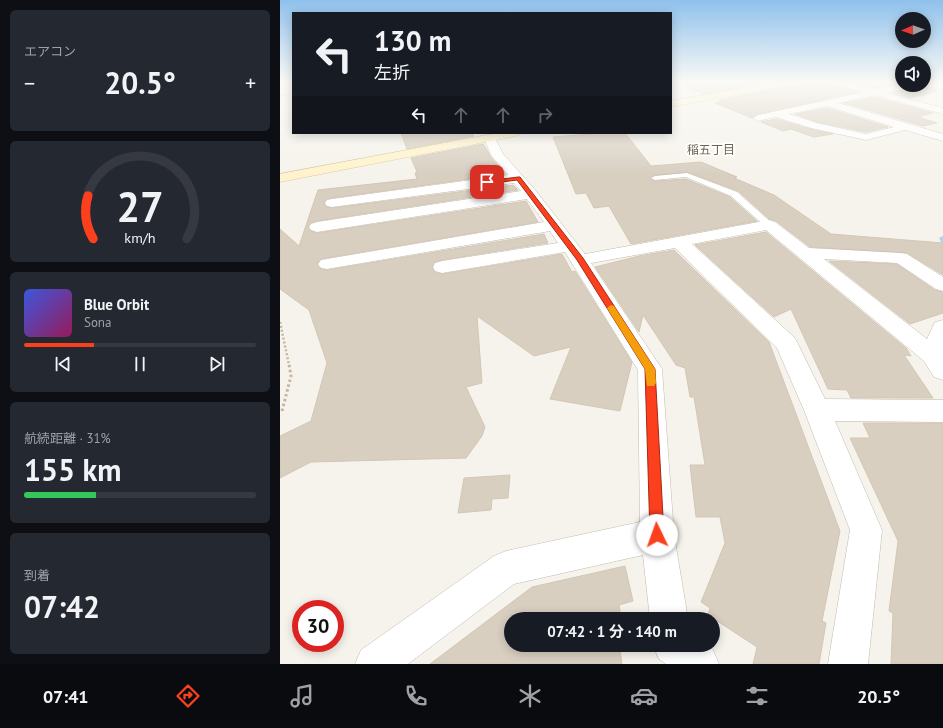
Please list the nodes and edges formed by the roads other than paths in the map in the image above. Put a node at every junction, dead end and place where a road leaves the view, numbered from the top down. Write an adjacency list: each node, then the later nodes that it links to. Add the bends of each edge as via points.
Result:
1 (781, 113): 3 (street)
2 (859, 113): 5 (street)
3 (776, 114): 4 (street); 5 (street, via 814,126 866,137)
4 (758, 118)
5 (905, 127): 8 (street)
6 (511, 134): 7 (street)
7 (490, 138): 9 (street); 11 (street, via 497,155)
8 (943, 138)
9 (280, 178)
10 (655, 178): 14 (lane, via 687,175 734,194)
11 (525, 186): 12 (street); 13 (street); 15 (street)
12 (332, 203)
13 (554, 225): 17 (street); 19 (street)
14 (769, 225): 16 (street); 18 (street)
15 (317, 227)
16 (679, 242): 17 (street); 24 (street, via 787,344)
17 (575, 253): 20 (street); 26 (street, via 650,369)
18 (804, 253): 21 (street, via 901,258); 23 (street)
19 (327, 264)
20 (442, 268)
21 (943, 285)
22 (943, 327): 23 (street)
23 (937, 363)
24 (817, 410): 25 (street); 31 (street, via 866,530)
25 (943, 411)
26 (657, 535): 27 (street); 29 (street, via 506,568)
27 (668, 612)
28 (683, 652): 30 (street)
29 (375, 664)
30 (699, 664)
31 (848, 664)

